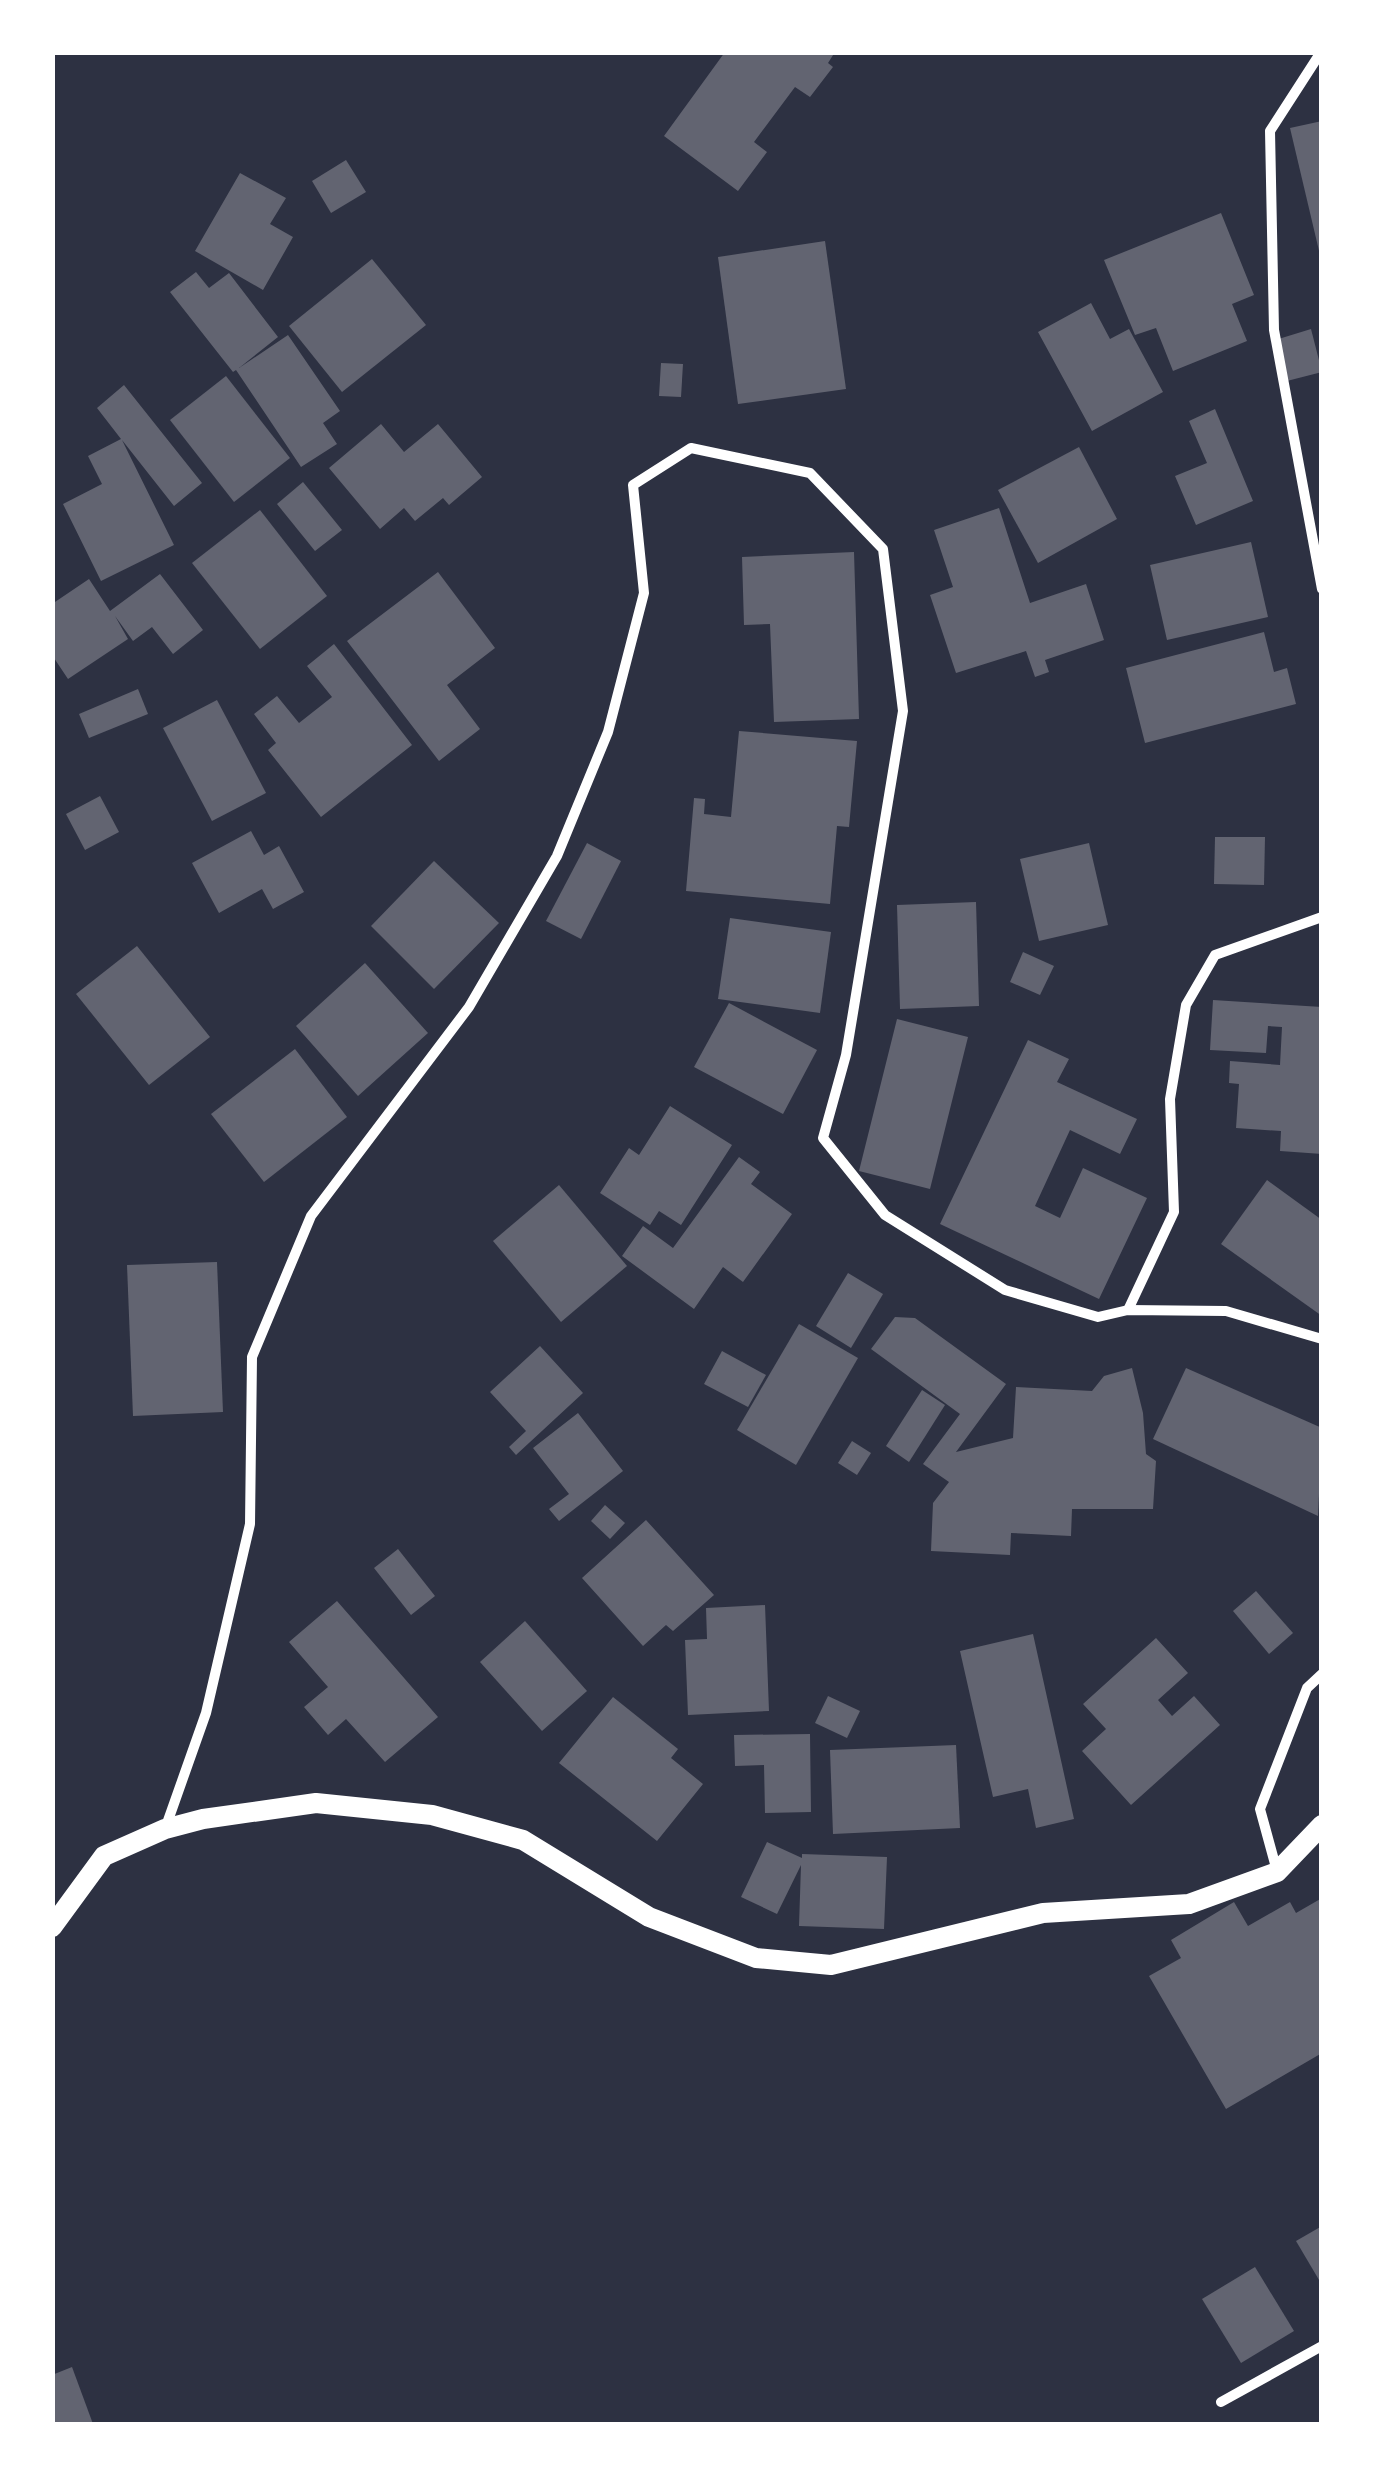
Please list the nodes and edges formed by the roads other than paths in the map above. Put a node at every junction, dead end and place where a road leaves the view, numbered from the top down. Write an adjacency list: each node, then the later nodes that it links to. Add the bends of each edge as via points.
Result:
1 (1321, 52): 2 (street, via 1270,131 1274,330)
2 (1322, 589)
3 (1322, 917): 4 (street, via 1215,955 1186,1004 1170,1099 1174,1212)
4 (1128, 1310): 5 (street, via 1226,1311); 8 (street, via 1098,1316 1005,1290 884,1215 823,1138 846,1054 903,711 883,550 810,474 690,448 632,486 644,593 608,732 558,856 468,1007 311,1216 252,1357 250,1524 206,1713)
5 (1322, 1339)
6 (1322, 1674): 9 (street, via 1307,1688 1260,1809)
7 (1322, 1825): 9 (main road)
8 (165, 1829): 9 (main road, via 316,1803 432,1816 523,1840 649,1917 756,1958 831,1965 1044,1912 1188,1904); 10 (main road, via 104,1856)
9 (1277, 1872)
10 (52, 1927)
11 (1322, 2346): 12 (street)
12 (1221, 2402)

